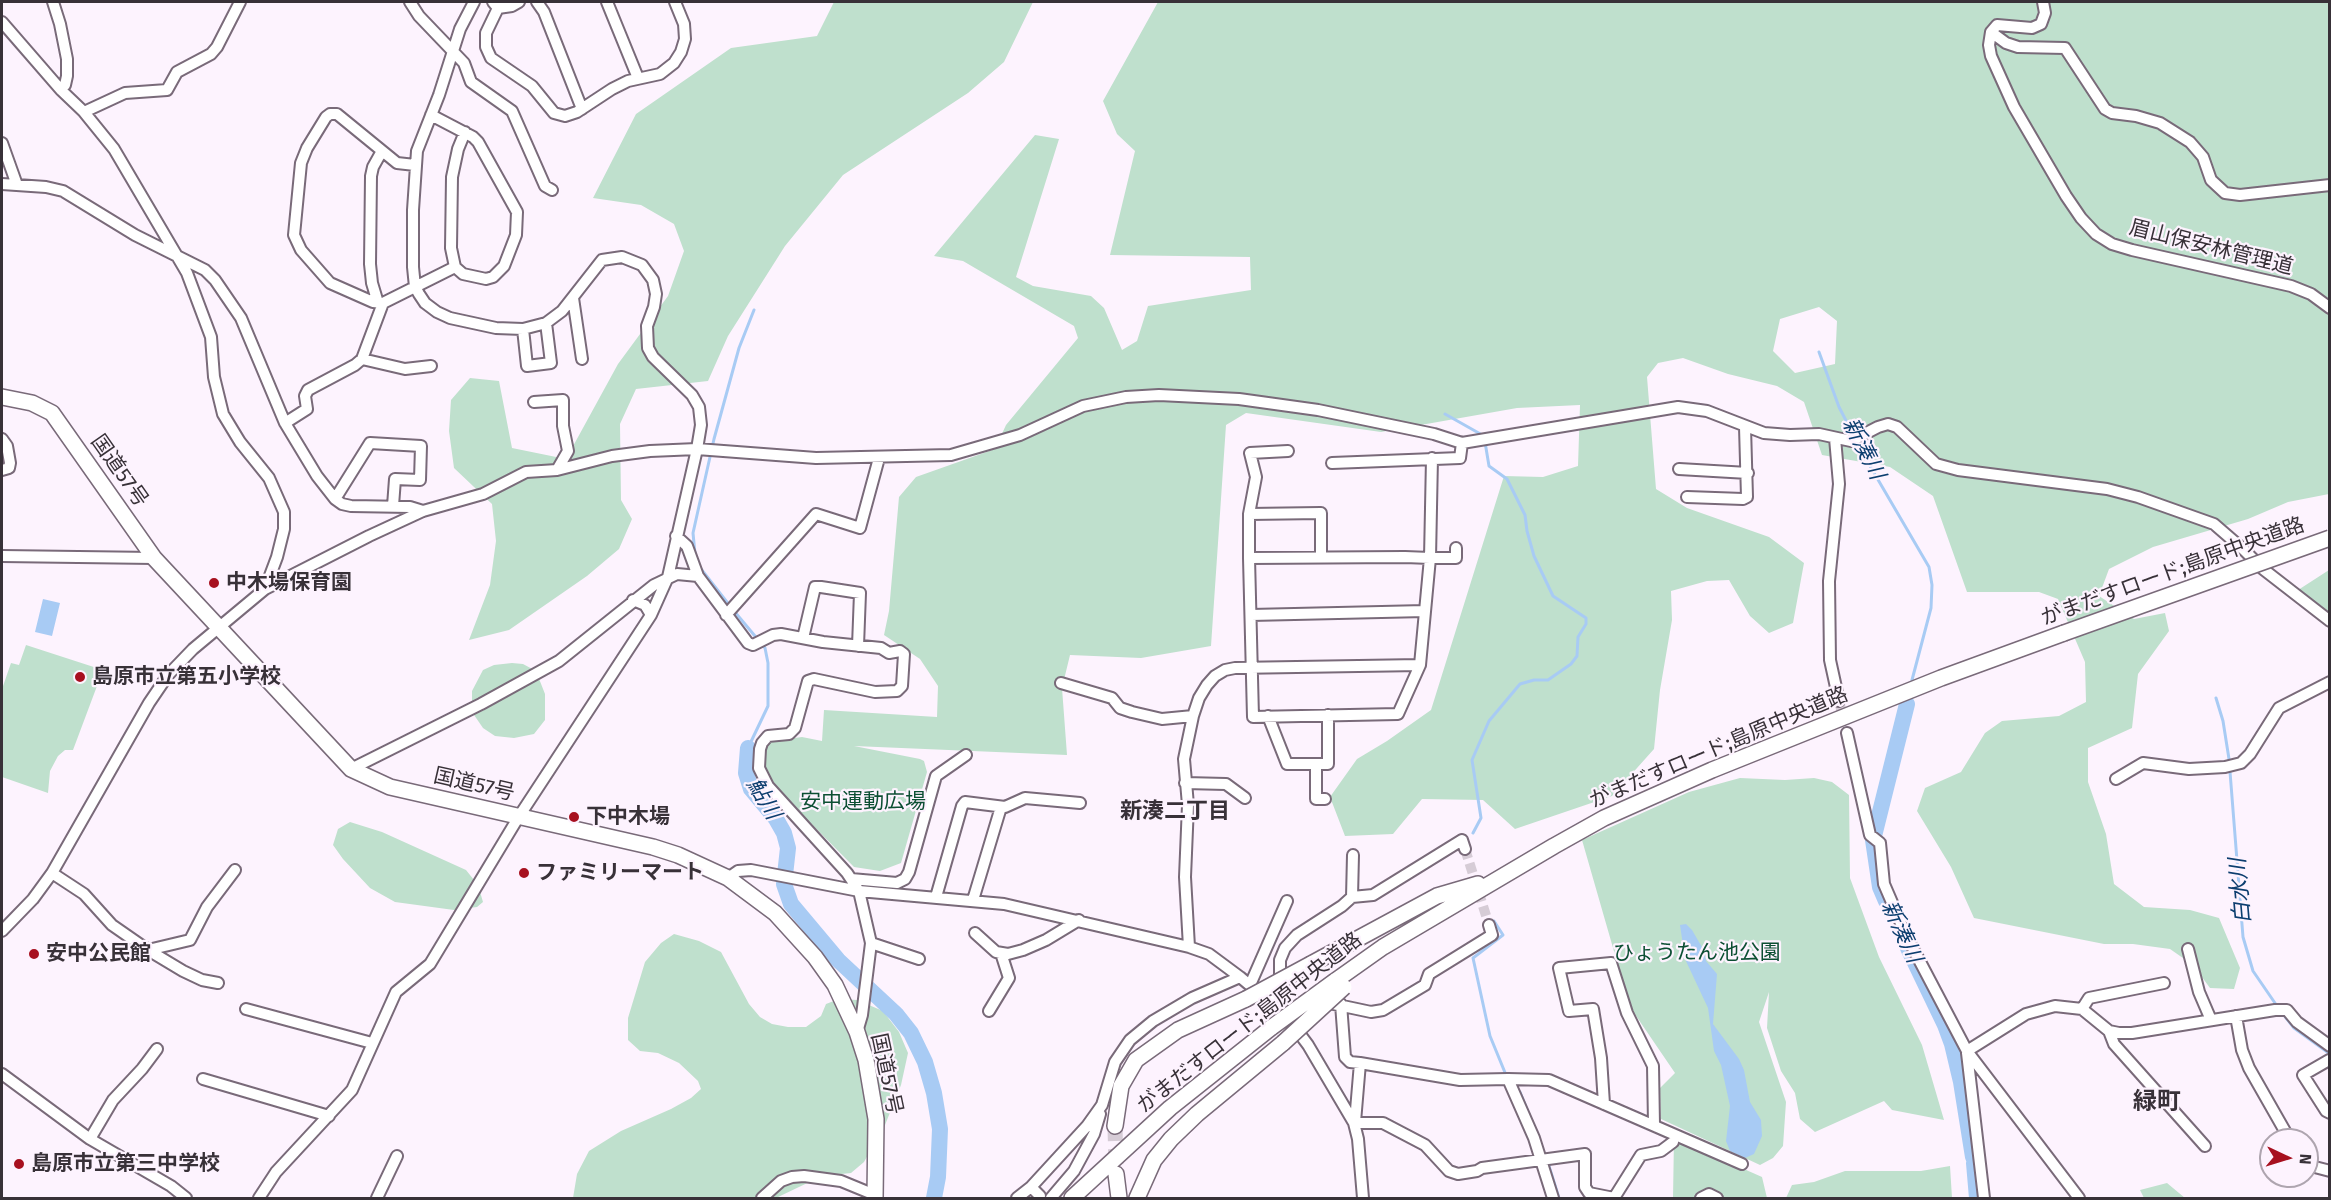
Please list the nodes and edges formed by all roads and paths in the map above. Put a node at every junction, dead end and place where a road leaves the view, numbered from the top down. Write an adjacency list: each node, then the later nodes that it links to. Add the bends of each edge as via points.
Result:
1 (52, 2): 15 (street, via 67,59 65,85)
2 (240, 2): 17 (street, via 217,47 177,72 166,90 124,93)
3 (410, 2): 13 (street)
4 (474, 2): 13 (street)
5 (519, 2): 10 (street, via 512,6)
6 (537, 2): 16 (street)
7 (607, 2): 14 (street)
8 (675, 2): 14 (street, via 685,32 681,52 665,70)
9 (2043, 2): 12 (street, via 2041,24 2032,28 1997,25)
10 (496, 5): 16 (street, via 486,33 491,58 532,86 559,116 571,116)
11 (2, 22): 15 (street)
12 (1991, 32): 25 (street, via 2018,46 2065,48 2105,109 2160,123 2190,142 2203,157 2211,180 2225,192 2240,195); 32 (street, 眉山保安林管理道, via 1991,56 2014,107 2066,196 2096,234 2132,250 2292,286 2312,294)
13 (453, 50): 18 (street); 26 (street, via 464,63 471,82 516,117 545,186)
14 (638, 78): 16 (street, via 612,88)
15 (60, 90): 17 (street)
16 (582, 109)
17 (84, 112): 27 (street, via 114,148)
18 (431, 115): 19 (street); 22 (street)
19 (465, 132): 28 (street, via 452,177 451,248); 28 (street, via 483,147 517,213 518,228 504,266 493,277 472,277)
20 (2, 144): 24 (street)
21 (382, 151): 22 (street, via 397,163); 31 (street, via 371,176 370,264 372,283); 31 (street, via 337,114 326,117 301,163 293,227 297,243 330,283)
22 (415, 165): 29 (street)
23 (2, 184): 24 (street)
24 (17, 185): 27 (street, via 63,191)
25 (2330, 185)
26 (552, 190)
27 (178, 257): 40 (street, via 210,274 241,318); 69 (street, via 211,337 214,377 223,414 269,478 284,512 284,529)
28 (455, 267): 29 (street)
29 (415, 287): 31 (street); 34 (street, via 425,303 450,318 496,328)
30 (573, 297): 33 (street); 35 (street); 45 (street, via 597,265 609,258 628,259 650,274 656,294 647,326 648,348 699,407)
31 (381, 303): 36 (street)
32 (2330, 308)
33 (546, 323): 34 (street); 34 (street, via 551,363 527,366)
34 (523, 329)
35 (582, 359)
36 (362, 360): 37 (street, via 405,369); 40 (street, via 308,390 305,411)
37 (431, 366)
38 (2, 397): 63 (highway, 国道57号, via 32,403 52,413)
39 (534, 402): 52 (street, via 563,400 568,451)
40 (285, 423): 55 (street)
41 (1745, 428): 42 (street); 44 (street, via 1707,411 1678,407); 53 (street)
42 (1835, 438): 75 (street, via 1855,439 1888,424 1898,427 1936,464 2107,489 2202,519 2214,524 2263,569); 83 (street, via 1839,484 1829,581 1830,660)
43 (2, 439): 51 (street, via 10,463 9,468)
44 (1462, 442): 47 (street, via 1318,410 1239,399 1159,395 1083,406 1020,435 951,455); 48 (street, via 1460,459)
45 (702, 450): 47 (street); 52 (street, via 612,456); 59 (street)
46 (1288, 451): 58 (street, via 1250,453 1256,477)
47 (879, 458): 71 (street, via 860,528 816,514)
48 (1432, 458): 49 (street); 66 (street)
49 (1332, 463)
50 (1678, 469): 53 (street)
51 (2, 470)
52 (557, 470): 57 (street, via 526,472 483,494)
53 (1748, 473): 54 (street, via 1746,498)
54 (1687, 497)
55 (335, 499): 56 (street, via 351,507); 56 (street, via 370,442 421,446 420,480 394,479)
56 (393, 506): 57 (street)
57 (423, 511): 69 (street)
58 (1249, 514): 64 (street); 65 (street, via 1326,513)
59 (676, 536): 67 (street, via 687,546); 68 (street)
60 (2330, 538): 102 (highway, がまだすロード;島原中央道路, bridge, via 1941,678 1660,792)
61 (1456, 548): 66 (street, via 1456,558)
62 (2, 556): 63 (street)
63 (154, 558): 76 (highway, 国道57号)
64 (1249, 558): 65 (street); 74 (street)
65 (1321, 558): 66 (street)
66 (1430, 558): 72 (street)
67 (698, 576): 68 (street); 71 (street)
68 (668, 577): 70 (street); 73 (street)
69 (266, 590): 76 (street)
70 (633, 600): 73 (street, via 645,605); 90 (street, via 559,661)
71 (730, 611): 77 (street, via 748,643 777,634)
72 (1425, 611): 74 (street); 79 (street)
73 (651, 615): 97 (street)
74 (1251, 615): 80 (street)
75 (2330, 621)
76 (219, 627): 90 (highway, 国道57号); 101 (street, via 168,675)
77 (803, 639): 78 (street); 78 (street, via 815,587 821,587 860,593)
78 (858, 646): 104 (street, via 903,653 901,689 875,692 807,681 795,728 789,734 764,739 759,758 759,768 768,786)
79 (1420, 665): 80 (street); 84 (street, via 1398,714)
80 (1252, 666): 85 (street, via 1253,717); 86 (street, via 1225,670 1215,676 1199,698)
81 (2330, 682): 91 (street, via 2279,708 2250,754 2230,766 2189,769 2143,763)
82 (1061, 683): 86 (street, via 1112,698 1120,708 1132,712 1162,719)
83 (1839, 701)
84 (1328, 715): 85 (street); 89 (street, via 1328,764)
85 (1268, 716): 89 (street, via 1287,764)
86 (1193, 717): 92 (street, via 1184,759)
87 (1846, 733): 138 (street, via 1870,835 1880,843 1884,884)
88 (966, 755): 104 (street, via 936,776 905,879 897,883)
89 (1316, 764): 94 (street, via 1316,799)
90 (351, 769): 97 (highway, 国道57号, via 390,787)
91 (2116, 779)
92 (1185, 783): 93 (street, via 1226,784); 115 (street)
93 (1245, 798)
94 (1325, 799)
95 (1080, 803): 96 (street, via 1025,798)
96 (1001, 807): 106 (street, via 964,803); 108 (street)
97 (518, 818): 103 (highway, 国道57号, via 653,847); 135 (street, via 430,964 396,992)
98 (1465, 849): 107 (street, via 1462,840 1373,895)
99 (1353, 855): 107 (street)
100 (235, 870): 117 (street, via 207,907 190,940)
101 (52, 873): 112 (street); 117 (street, via 84,894 112,925)
102 (1503, 876): 123 (highway, がまだすロード;島原中央道路, via 1383,947); 124 (highway, bridge, via 1437,896 1311,964)
103 (728, 878): 105 (street, via 744,870); 134 (highway, 国道57号, via 775,913 815,957 835,985)
104 (851, 879): 105 (street)
105 (859, 891): 106 (street); 114 (street)
106 (936, 897): 108 (street)
107 (1352, 897): 125 (street, via 1290,941 1280,960 1278,990)
108 (973, 900): 110 (street)
109 (1287, 902): 124 (street)
110 (1079, 920): 115 (street); 118 (street, via 1023,950)
111 (1489, 925): 126 (street, via 1492,935 1429,974 1425,985 1383,1010 1371,1012)
112 (2, 931)
113 (975, 933): 118 (street)
114 (871, 943): 119 (street); 134 (street)
115 (1189, 947): 120 (street, via 1209,954)
116 (2188, 949): 131 (street)
117 (148, 950): 121 (street, via 202,980)
118 (1001, 953): 129 (street, via 1009,978)
119 (919, 959)
120 (1240, 976): 124 (street); 145 (street, via 1192,998 1130,1040 1115,1062)
121 (218, 983)
122 (2164, 983): 128 (street, via 2089,998)
123 (1339, 984): 168 (highway, がまだすロード;島原中央道路, bridge, via 1272,1027 1170,1108); 170 (highway, bridge, via 1283,1042 1171,1138 1154,1160)
124 (1248, 992): 125 (street); 150 (highway, via 1178,1030 1136,1060 1121,1086)
125 (1270, 1002): 132 (street)
126 (1341, 1004): 132 (street, via 1323,1001); 140 (street, via 1345,1057)
127 (246, 1009): 135 (street)
128 (2082, 1009): 133 (street); 138 (street, via 2055,1006 2026,1014)
129 (989, 1011)
130 (2236, 1016): 131 (street); 136 (street, via 2280,1010); 151 (street, via 2249,1068)
131 (2211, 1020): 133 (street, via 2132,1033)
132 (1293, 1025): 148 (street)
133 (2109, 1030): 154 (street, via 2114,1044)
134 (857, 1032): 161 (highway, 国道57号, via 876,1119)
135 (372, 1043): 147 (street, via 352,1090)
136 (2330, 1046)
137 (157, 1049): 152 (street, via 113,1100)
138 (1967, 1051): 175 (street); 176 (street)
139 (2329, 1060): 146 (street, via 2303,1075)
140 (1360, 1064): 143 (street, via 1460,1080); 148 (street)
141 (2, 1074): 152 (street)
142 (203, 1079): 147 (street)
143 (1508, 1079): 144 (street, via 1549,1080); 156 (street)
144 (1604, 1104): 149 (street); 149 (street, via 1593,1010 1569,1011 1559,968 1611,963 1627,1013 1653,1066)
145 (1102, 1105): 159 (street); 162 (street, via 1094,1134 1074,1172)
146 (2330, 1113)
147 (329, 1116): 164 (street, via 276,1172)
148 (1354, 1123): 156 (street, via 1383,1123 1425,1145 1449,1171 1458,1174); 171 (street)
149 (1654, 1125): 157 (street)
150 (1115, 1126)
151 (2283, 1128)
152 (90, 1139): 160 (street)
153 (1673, 1142): 156 (street, via 1661,1151 1641,1155 1614,1198 1589,1193 1585,1187 1584,1154)
154 (2205, 1146)
155 (397, 1156): 165 (street)
156 (1541, 1160): 172 (street)
157 (1742, 1164)
158 (1116, 1174): 169 (highway)
159 (1030, 1187): 162 (street); 167 (street)
160 (177, 1194): 163 (street)
161 (875, 1197): 166 (street, via 842,1181 804,1176 781,1181)
162 (1045, 1197)
163 (186, 1198)
164 (259, 1198)
165 (377, 1198)
166 (762, 1198)
167 (1017, 1198)
168 (1072, 1198)
169 (1119, 1198)
170 (1137, 1198)
171 (1363, 1198)
172 (1552, 1198)
173 (1701, 1198): 174 (street, via 1709,1194)
174 (1718, 1198)
175 (1984, 1198)
176 (2079, 1198)

